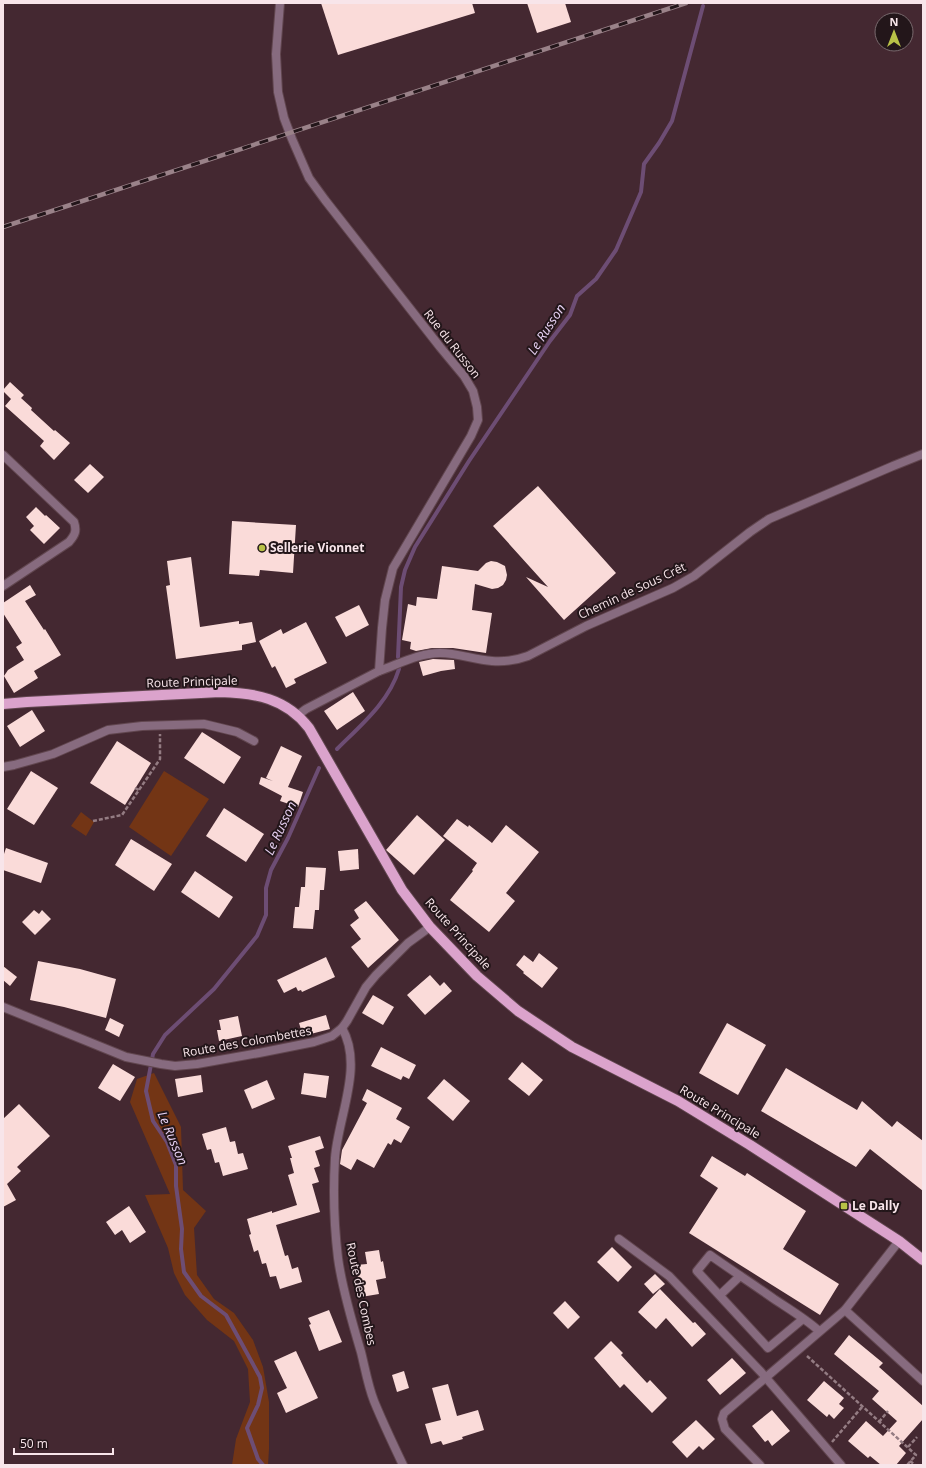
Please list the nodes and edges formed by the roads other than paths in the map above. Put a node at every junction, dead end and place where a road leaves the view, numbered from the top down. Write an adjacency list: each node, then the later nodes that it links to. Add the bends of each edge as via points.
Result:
1 (280, 3): 5 (street, Rue du Russon, via 276,54 278,92 284,118 309,178 346,229 464,376 473,391 477,407 478,420 471,436 393,568 385,600)
2 (923, 454): 5 (street, Chemin de Sous Crêt, via 769,519 673,588 586,626 528,656 503,662 451,653 429,653)
3 (3, 455): 4 (street, via 74,522 76,528 69,542)
4 (3, 586)
5 (379, 671): 7 (street)
6 (3, 704): 7 (main road, Route Principale, via 220,692 259,696 285,706)
7 (298, 715): 10 (main road, Route Principale, via 320,746 402,890)
8 (254, 740): 9 (street, via 237,732 204,724 108,730 53,754)
9 (3, 767)
10 (430, 927): 12 (street, Route des Colombettes, via 408,943 376,975); 14 (main road, Route Principale, via 477,976 518,1011 572,1047 684,1105)
11 (3, 1007): 12 (street, Route des Colombettes, via 109,1051 142,1061 175,1066 314,1042 332,1036)
12 (342, 1028): 23 (street, Route des Combes, via 347,1037 352,1062 334,1174 338,1258 350,1315 374,1400)
13 (619, 1239): 21 (street, via 669,1276)
14 (899, 1241): 15 (main road, Route Principale); 18 (street)
15 (923, 1260)
16 (740, 1276): 17 (street); 17 (street, via 710,1255 697,1271); 19 (street)
17 (720, 1295): 19 (street, via 768,1348)
18 (844, 1310): 20 (street); 22 (street)
19 (803, 1319): 20 (street)
20 (819, 1331): 21 (street)
21 (765, 1378): 24 (street, via 726,1410 722,1419 725,1429); 25 (street)
22 (923, 1381)
23 (403, 1465)
24 (760, 1465)
25 (842, 1465)

